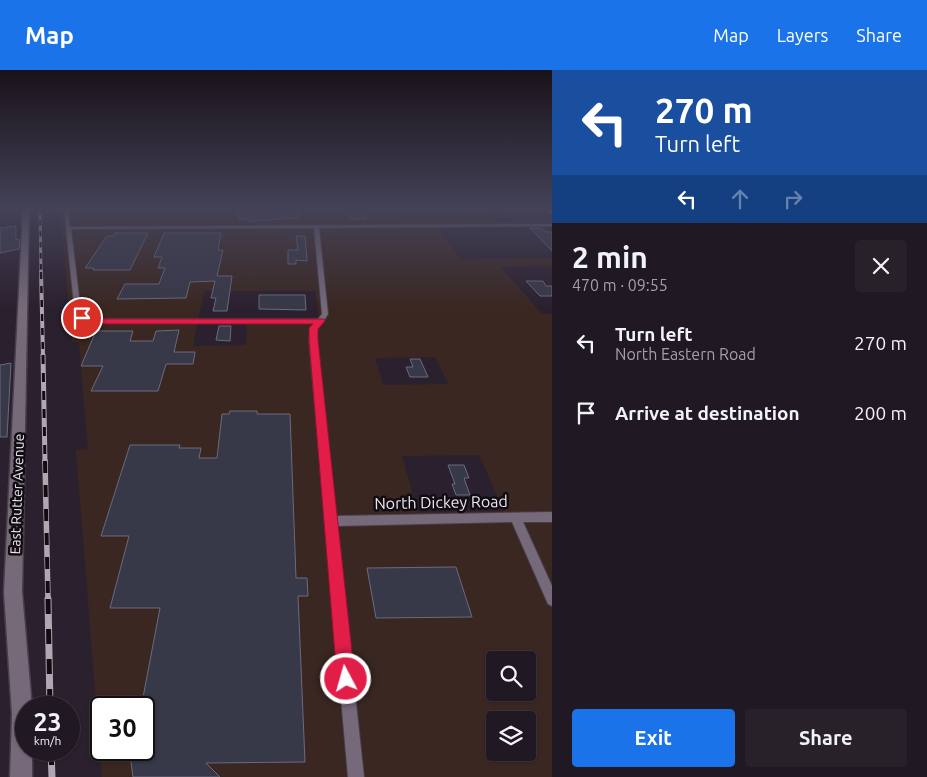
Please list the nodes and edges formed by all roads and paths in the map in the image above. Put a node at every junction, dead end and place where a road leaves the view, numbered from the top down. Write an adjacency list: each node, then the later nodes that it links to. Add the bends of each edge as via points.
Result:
1 (25, 242): 9 (street, East Rutter Avenue, via 13,592 22,714)
2 (70, 242): 4 (street, via 77,306 82,318 97,321)
3 (318, 242): 4 (street, via 325,311)
4 (321, 321): 7 (street, via 314,328 313,340)
5 (515, 517): 6 (street, North Dickey Road); 7 (street, North Dickey Road); 8 (street)
6 (552, 517)
7 (330, 522): 10 (street)
8 (552, 600)
9 (20, 777)
10 (356, 777)

